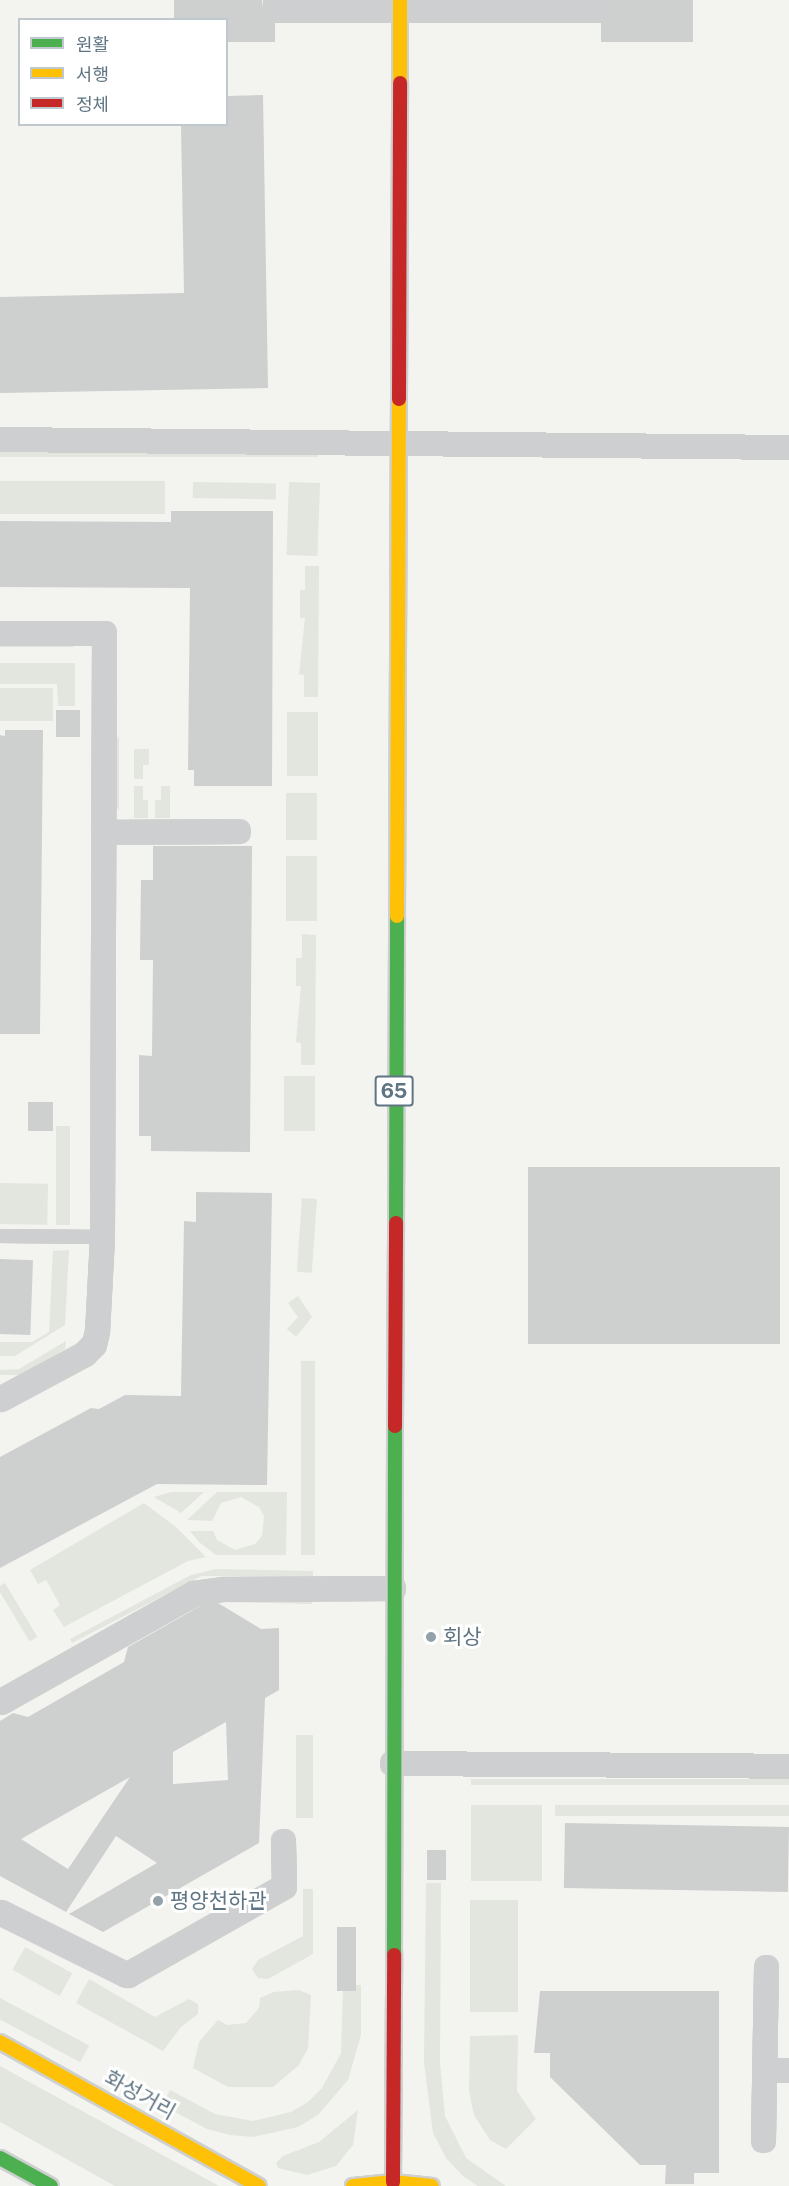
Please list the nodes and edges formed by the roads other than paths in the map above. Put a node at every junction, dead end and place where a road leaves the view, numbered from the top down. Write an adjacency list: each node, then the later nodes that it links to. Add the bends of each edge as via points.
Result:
1 (275, 0): 3 (street, via 275,10 601,10)
2 (400, 0): 5 (main road, 65)
3 (601, 0)
4 (0, 439): 5 (street)
5 (397, 443): 6 (street); 13 (main road, 65)
6 (789, 447)
7 (0, 633): 9 (street, via 104,633)
8 (238, 831): 9 (street)
9 (104, 832): 11 (street)
10 (0, 1236): 11 (lane)
11 (102, 1238): 12 (street, via 94,1344 84,1354)
12 (5, 1393)
13 (393, 1588): 14 (street, via 224,1589 194,1593); 15 (main road, 65)
14 (0, 1702)
15 (392, 1763): 16 (street); 25 (main road, 65)
16 (789, 1766)
17 (283, 1841): 18 (street, via 284,1886 127,1975)
18 (0, 1912)
19 (766, 1967): 21 (street)
20 (0, 2042): 27 (main road, 화성거리)
21 (764, 2070): 22 (street); 23 (street)
22 (789, 2070)
23 (763, 2140)
24 (0, 2158): 26 (main road)
25 (393, 2182): 28 (main road); 29 (main road)
26 (51, 2186)
27 (259, 2186)
28 (353, 2186)
29 (432, 2186)

